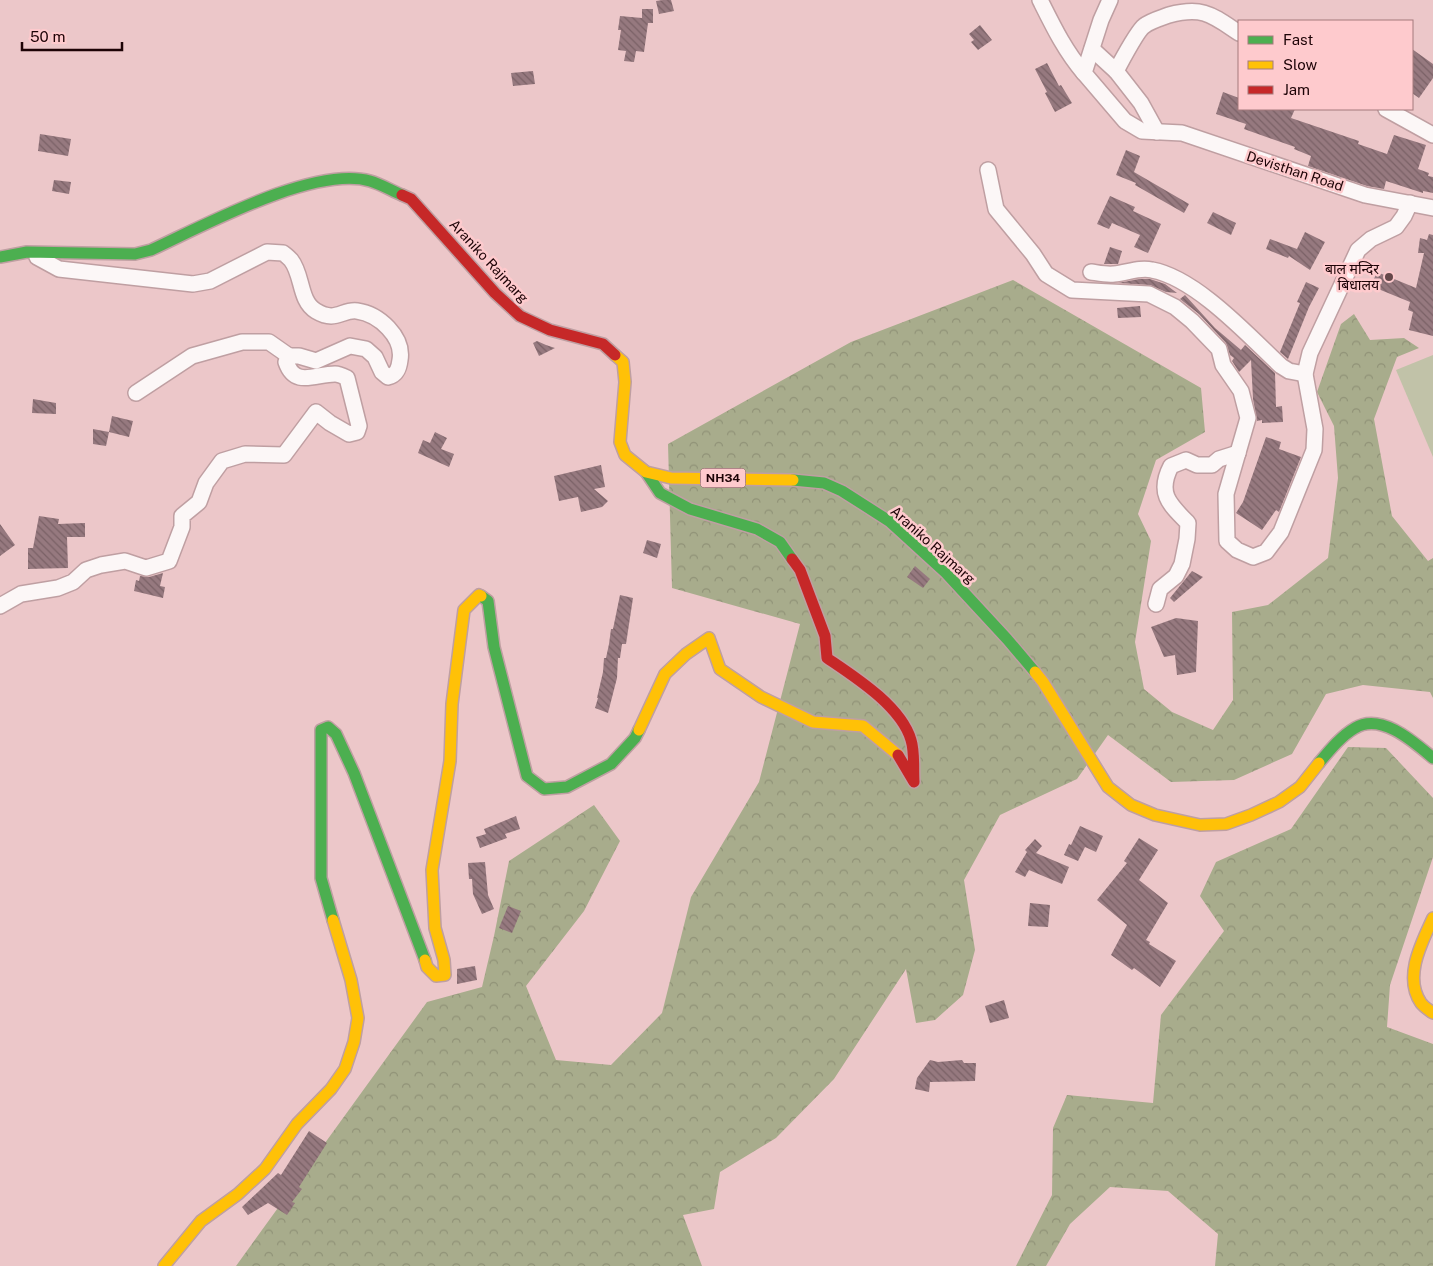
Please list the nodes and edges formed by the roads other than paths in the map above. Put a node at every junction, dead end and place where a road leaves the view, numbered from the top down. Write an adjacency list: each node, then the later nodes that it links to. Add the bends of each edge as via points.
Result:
1 (1040, 0): 6 (street, Devisthan Road, via 1062,44)
2 (1110, 0): 4 (street)
3 (1238, 32): 5 (street, via 1197,10 1162,17 1143,26)
4 (1092, 49): 5 (street); 6 (street)
5 (1116, 71): 8 (street)
6 (1084, 73): 8 (street, Devisthan Road, via 1125,120 1142,132)
7 (1388, 110): 9 (street)
8 (1158, 132): 11 (street, Devisthan Road, via 1182,133 1356,192)
9 (1433, 135)
10 (988, 170): 19 (street, via 996,209 1046,274 1072,290 1149,294 1175,307 1219,349 1223,365 1241,391 1248,418)
11 (1410, 203): 12 (street, Devisthan Road); 17 (street, via 1396,227 1371,239 1358,250 1310,353)
12 (1433, 208)
13 (27, 252): 14 (main road, Araniko Rajmarg / NH34); 16 (street, via 59,269 193,284 210,281 267,252 283,252 292,261 307,302 316,311 334,317 355,310 375,317 395,335 402,351 399,369 388,377 375,356 366,349 350,346 316,361); 20 (main road, Araniko Rajmarg / NH34, via 135,254 151,250 259,200 305,185 338,179 370,181 411,199 495,293 520,316 550,330 603,344 613,352 622,362 625,382 620,442 625,455)
14 (0, 257)
15 (1091, 272): 17 (street, via 1113,274 1134,269 1152,270 1186,284 1208,298 1280,366)
16 (289, 356): 18 (street, via 269,342 242,342 192,356); 22 (street, via 286,362 289,372 300,378 336,374 347,378 360,426 357,432 350,434 316,412 284,455 245,454 222,461 206,483 199,502 182,516 182,527 169,562 146,568 125,562 101,565 86,570 73,582 22,594)
17 (1305, 374): 19 (street, via 1315,429 1314,450 1281,532 1266,552 1253,557 1227,541 1226,494)
18 (136, 393)
19 (1238, 453): 21 (street, via 1219,459 1212,465 1197,465 1186,460 1171,466 1165,492 1172,507 1188,523 1187,539 1182,564 1176,576 1160,589)
20 (646, 472): 23 (main road, Araniko Rajmarg / NH34, via 671,478 824,483 889,522 946,573 1043,682 1108,787 1131,805 1156,815 1200,825 1226,824 1251,815 1300,787 1344,737 1356,727 1370,723 1390,727 1411,738); 26 (main road, via 660,493 690,509 757,529 780,542 800,570 826,636 827,658 889,706 912,741 914,782 899,756 863,726 813,722 761,696 720,669 709,638 665,674 636,738 611,764 567,787 544,789 527,776 494,647 488,601 479,594 464,610 452,704 450,761 432,870 435,928 445,975 436,976 427,967 354,773 336,734 328,728 321,730 321,878 351,980 358,1018 354,1042 346,1069 297,1124 265,1169 201,1221)
21 (1156, 604)
22 (0, 606)
23 (1433, 758)
24 (1433, 918): 25 (main road, via 1416,961 1414,983 1418,998)
25 (1433, 1013)
26 (164, 1266)

